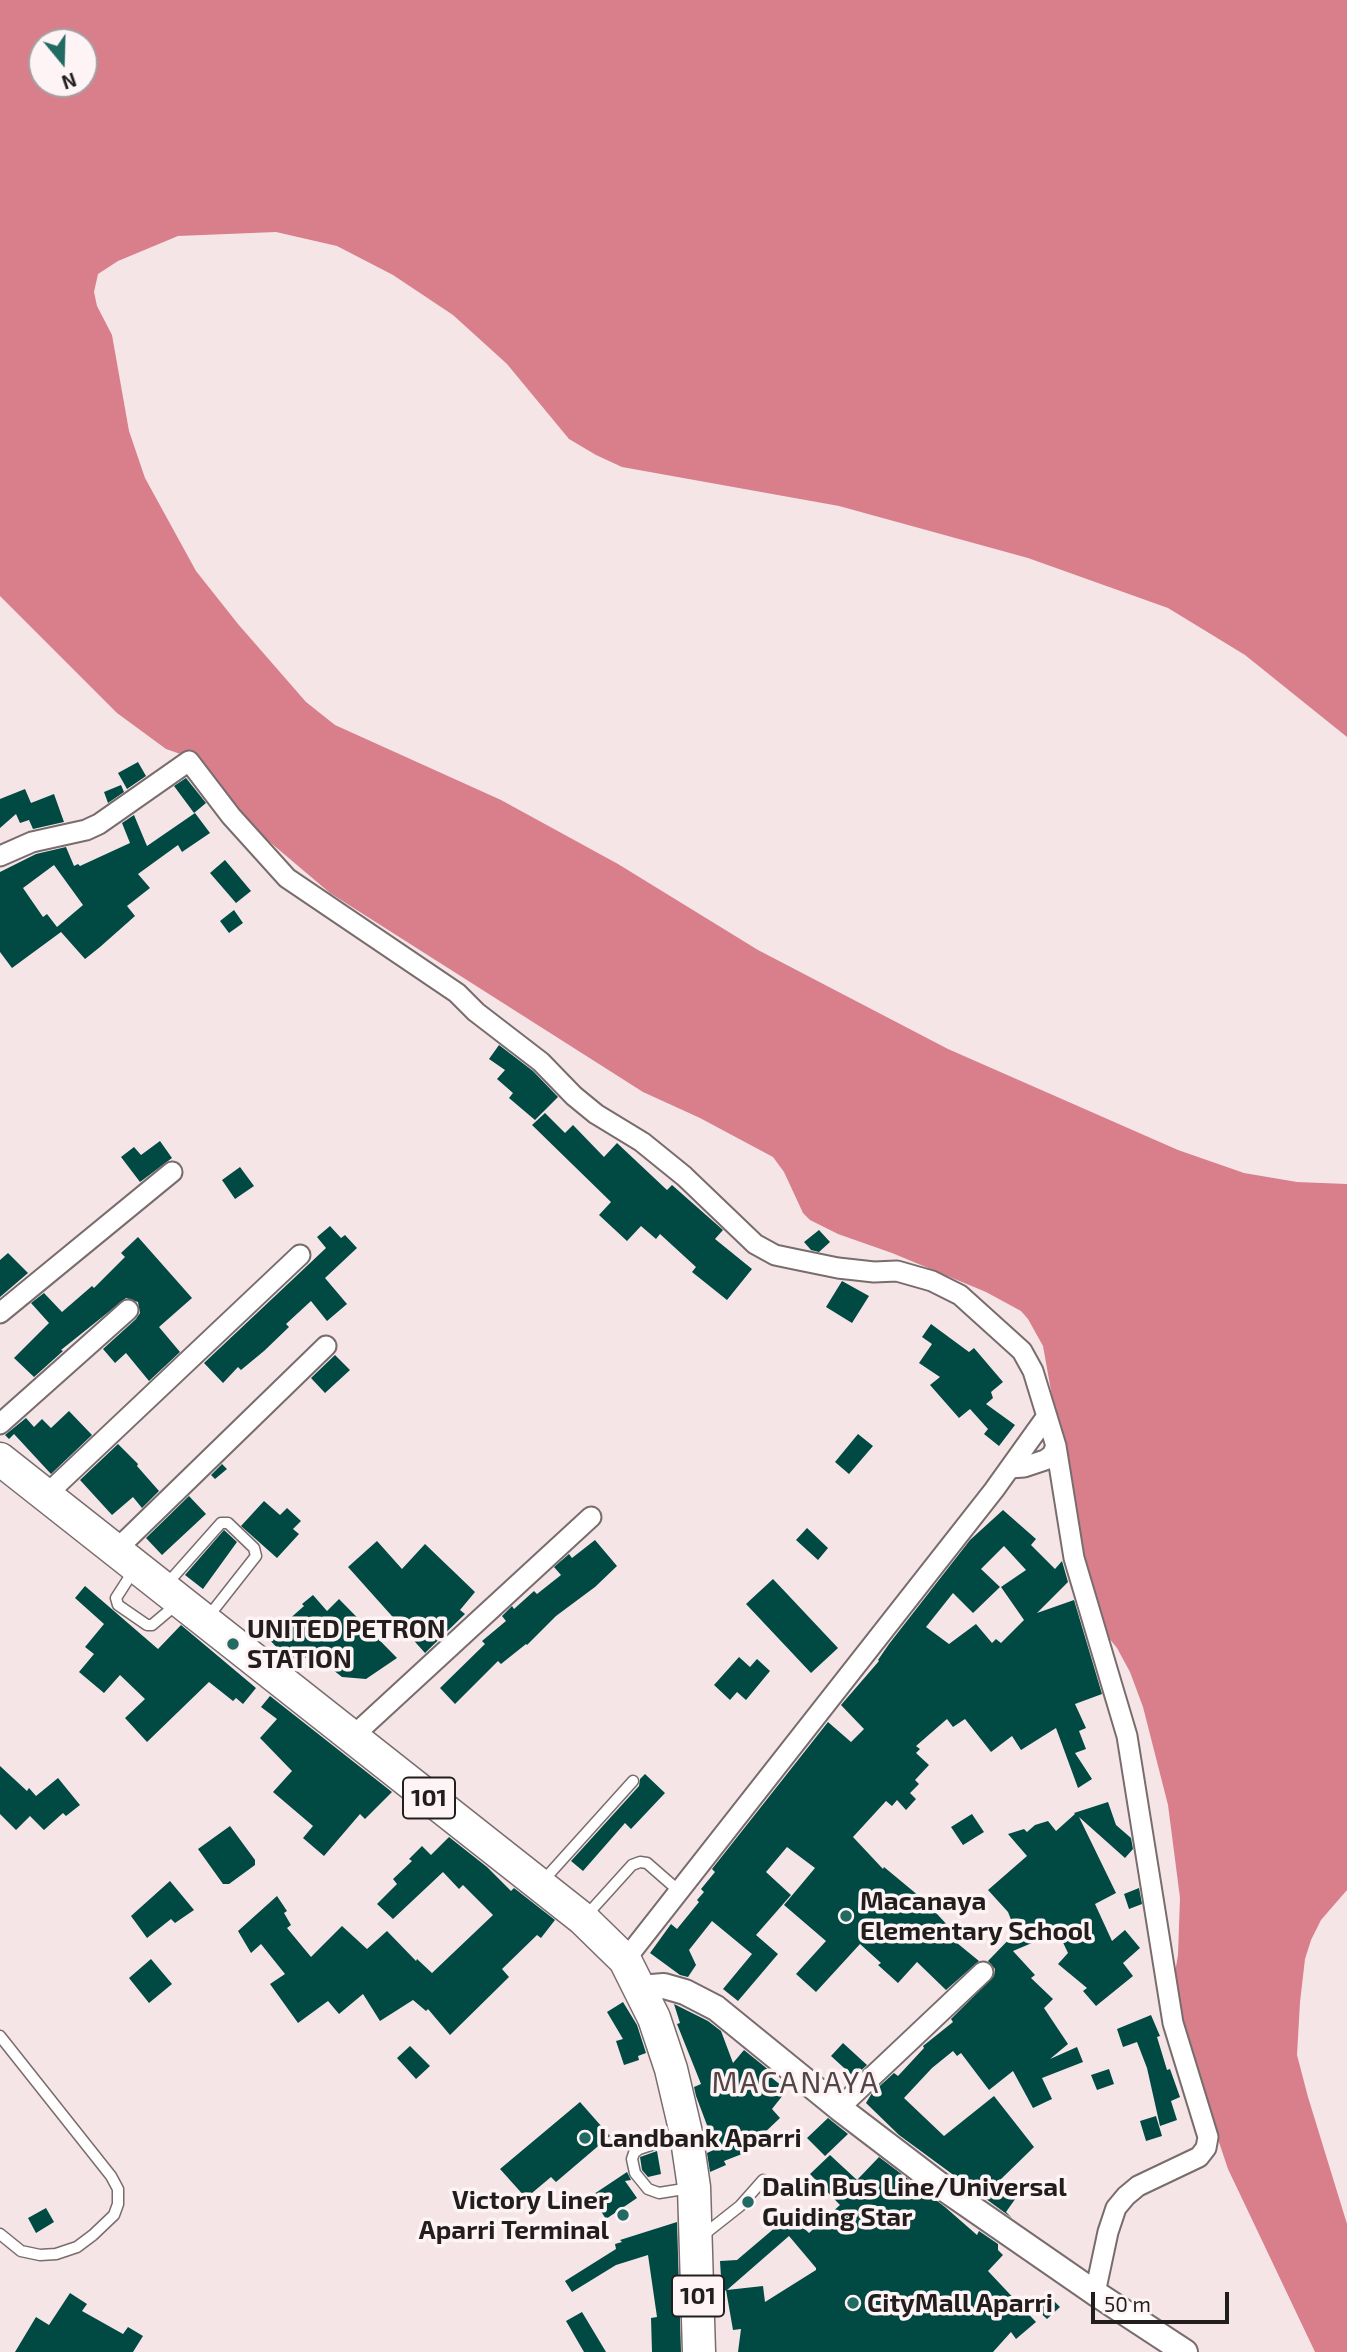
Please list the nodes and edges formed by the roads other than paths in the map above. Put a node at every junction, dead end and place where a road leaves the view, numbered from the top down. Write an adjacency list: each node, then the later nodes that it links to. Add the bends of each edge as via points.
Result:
1 (0, 856): 7 (street, via 99,824 189,761 286,878 457,993 596,1114 642,1142 684,1176 755,1244 775,1255 838,1268 897,1271 960,1295 1022,1351)
2 (172, 1172): 5 (street)
3 (300, 1255): 12 (street)
4 (128, 1310): 8 (street)
5 (0, 1312)
6 (326, 1346): 14 (street)
7 (1047, 1416): 9 (street); 11 (street)
8 (0, 1424)
9 (1056, 1446): 11 (street, via 1045,1460); 32 (street, via 1074,1558 1127,1736 1173,2023 1208,2137 1199,2157 1138,2186 1116,2208)
10 (3, 1467): 12 (main road, 101)
11 (1010, 1468): 20 (street)
12 (46, 1495): 14 (main road, 101)
13 (591, 1517): 17 (street)
14 (126, 1558): 15 (main road, 101); 15 (lane, via 118,1605 152,1625)
15 (171, 1595): 16 (main road, 101); 16 (lane, via 221,1523 228,1523 254,1548 256,1556)
16 (205, 1620): 17 (main road, 101)
17 (352, 1737): 19 (main road, 101)
18 (633, 1781): 19 (lane)
19 (539, 1885): 21 (main road, 101)
20 (680, 1891): 21 (lane, via 647,1863 639,1862); 22 (street)
21 (583, 1919): 22 (main road, 101)
22 (625, 1960): 24 (main road, 101)
23 (983, 1972): 26 (street)
24 (639, 1988): 26 (street, via 664,1986 716,2008); 27 (main road, 101, via 671,2068)
25 (0, 2036): 30 (lane, via 111,2176 118,2189 118,2204 114,2215 93,2235 77,2247 55,2254 21,2251)
26 (839, 2108): 32 (street, via 949,2192)
27 (686, 2133): 29 (main road, 101); 29 (lane, via 639,2149 632,2159 635,2173 648,2189 659,2193)
28 (763, 2180): 31 (lane, via 740,2206)
29 (694, 2187): 31 (main road, 101)
30 (0, 2234)
31 (697, 2240): 33 (main road, 101)
32 (1095, 2293): 34 (street)
33 (699, 2352)
34 (1185, 2352)

